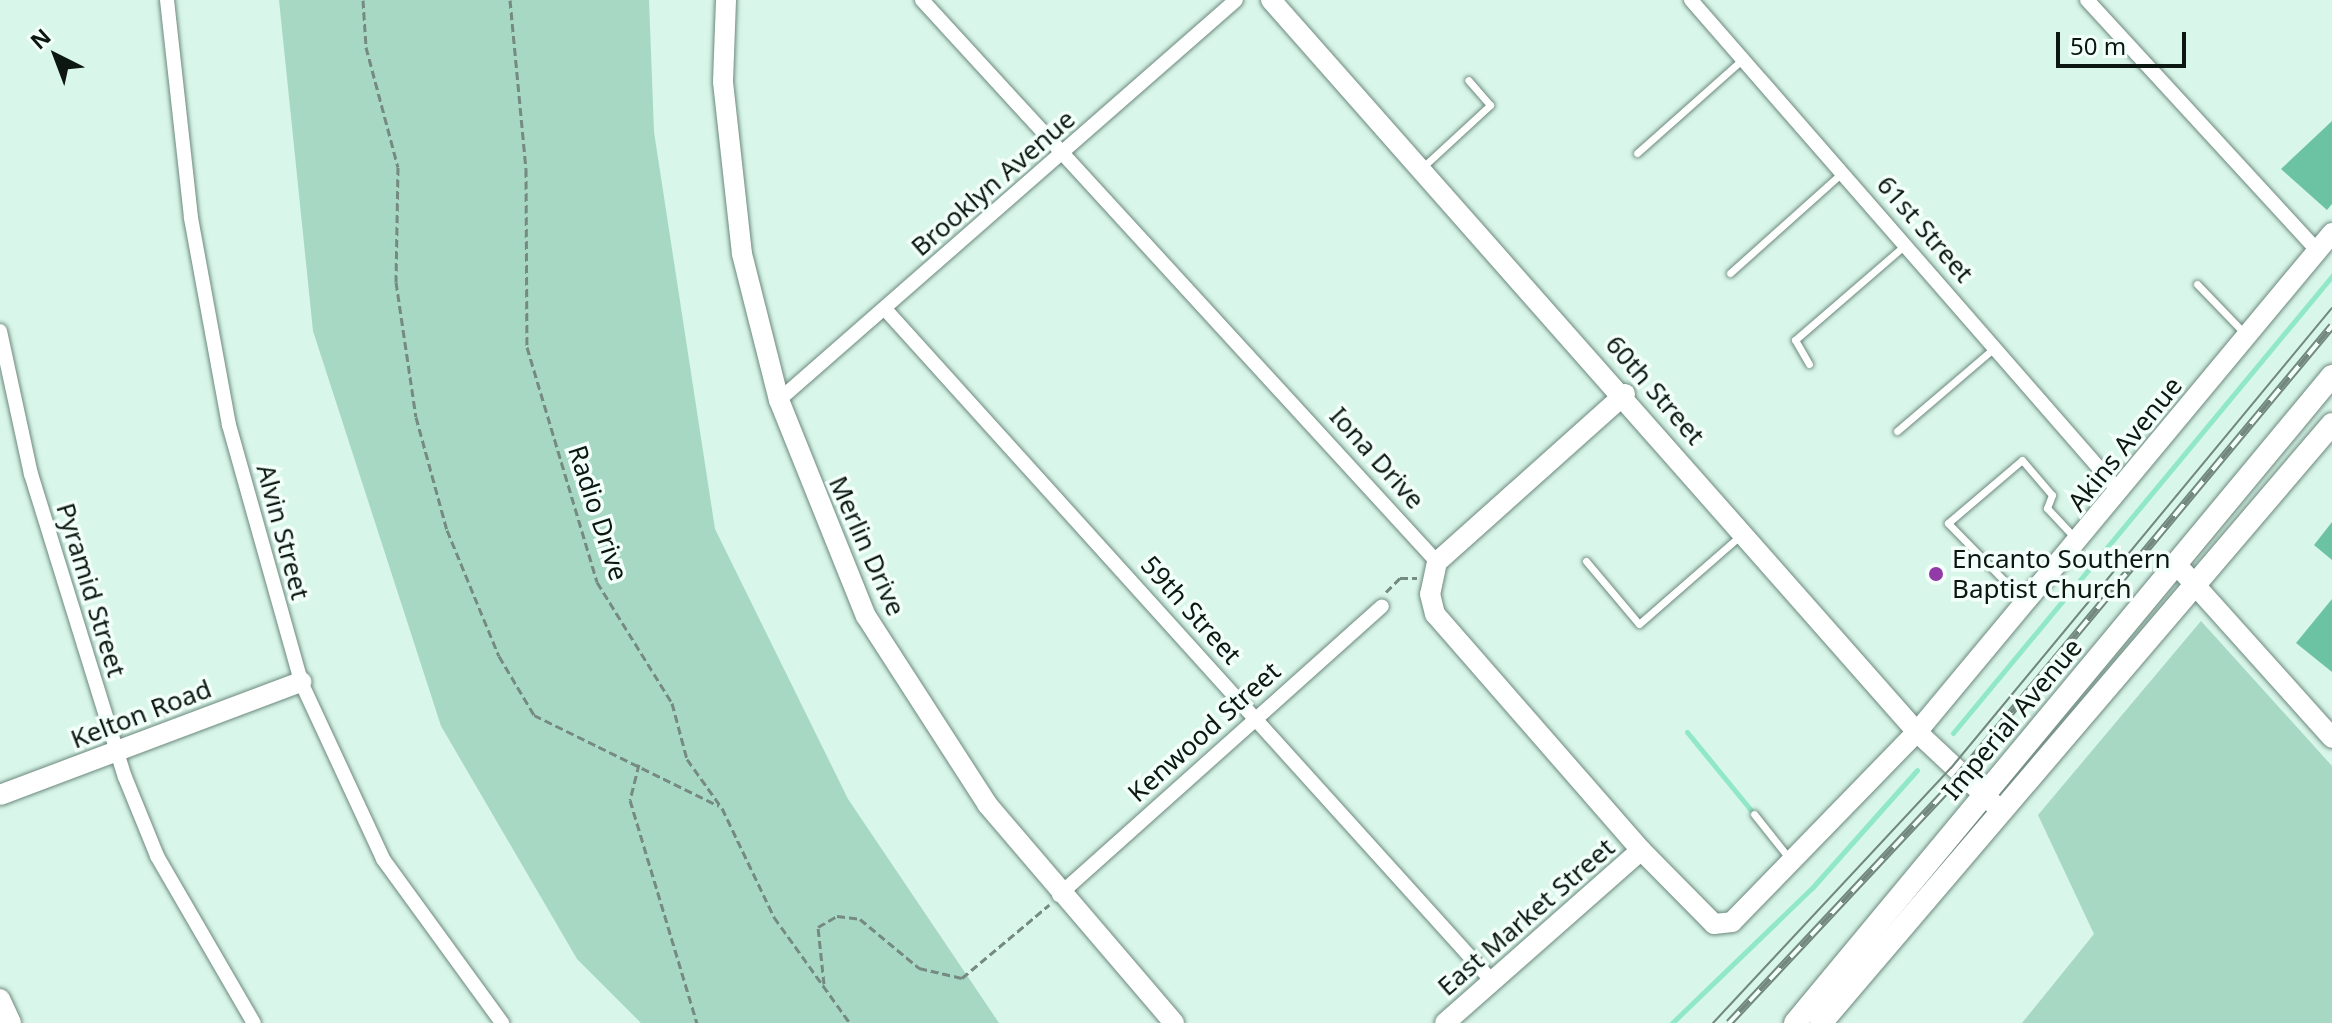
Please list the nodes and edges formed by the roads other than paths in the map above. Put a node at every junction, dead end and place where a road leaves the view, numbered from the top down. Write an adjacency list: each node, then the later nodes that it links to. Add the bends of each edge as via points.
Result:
1 (167, 0): 38 (street, Alvin Street, via 191,218 229,425)
2 (726, 0): 26 (street, Merlin Drive, via 723,82 742,254)
3 (922, 0): 10 (street, Iona Drive)
4 (1236, 0): 10 (street, Brooklyn Avenue)
5 (1271, 0): 12 (street, 60th Street)
6 (1691, 0): 8 (street, 61st Street)
7 (2087, 0): 16 (street)
8 (1743, 59): 11 (lane); 13 (street, 61st Street)
9 (1468, 80): 12 (lane, via 1490,105)
10 (1063, 152): 19 (street, Brooklyn Avenue); 34 (street, Iona Drive)
11 (1637, 153)
12 (1424, 166): 25 (street, 60th Street)
13 (1842, 173): 15 (street, 61st Street); 17 (lane)
14 (2332, 233): 16 (street, Akins Avenue)
15 (1904, 246): 22 (street, 61st Street); 23 (lane, via 1795,340)
16 (2318, 251): 21 (street, Akins Avenue)
17 (1730, 273)
18 (2197, 284): 21 (lane)
19 (885, 309): 26 (street, Brooklyn Avenue); 39 (street, 59th Street)
20 (0, 331): 42 (street, Pyramid Street, via 31,474)
21 (2247, 336): 29 (street, Akins Avenue)
22 (1993, 349): 28 (lane); 29 (street, 61st Street)
23 (1809, 364)
24 (2332, 376): 33 (main road, Imperial Avenue)
25 (1625, 394): 30 (street, 60th Street); 34 (street)
26 (779, 400): 49 (street, Merlin Drive, via 866,616 933,729)
27 (2332, 424): 35 (main road, Imperial Avenue)
28 (1897, 431)
29 (2119, 491): 31 (street, Akins Avenue)
30 (1745, 532): 32 (lane, via 1639,624); 40 (street, 60th Street)
31 (2078, 542): 36 (street, Akins Avenue); 36 (lane, via 2047,508 2052,495 2022,460 1948,523)
32 (1586, 561)
33 (2177, 565): 35 (street); 44 (main road, Imperial Avenue)
34 (1435, 571): 47 (street, via 1435,614)
35 (2197, 588): 41 (street); 45 (main road, Imperial Avenue)
36 (2026, 604): 40 (street, Akins Avenue)
37 (1382, 606): 39 (street, Kenwood Street)
38 (301, 682): 42 (street, Kelton Road); 54 (street, Alvin Street, via 383,859)
39 (1259, 720): 49 (street, Kenwood Street); 50 (street, 59th Street)
40 (1917, 732): 44 (street, 60th Street); 48 (street, Akins Avenue)
41 (2332, 738)
42 (117, 750): 43 (street, Kelton Road); 53 (street, Pyramid Street, via 157,856)
43 (0, 795)
44 (1983, 797): 45 (street, 60th Street); 57 (main road, Imperial Avenue)
45 (2001, 811): 58 (main road, Imperial Avenue)
46 (1754, 814): 48 (lane)
47 (1641, 850): 48 (street, Akins Avenue, via 1714,924 1744,915); 50 (street, East Market Street)
48 (1793, 863)
49 (1059, 895): 55 (street, Merlin Drive)
50 (1492, 981): 56 (street, East Market Street)
51 (0, 999): 52 (street)
52 (8, 1022)
53 (254, 1023)
54 (502, 1023)
55 (1174, 1023)
56 (1445, 1023)
57 (1795, 1023)
58 (1821, 1023)

